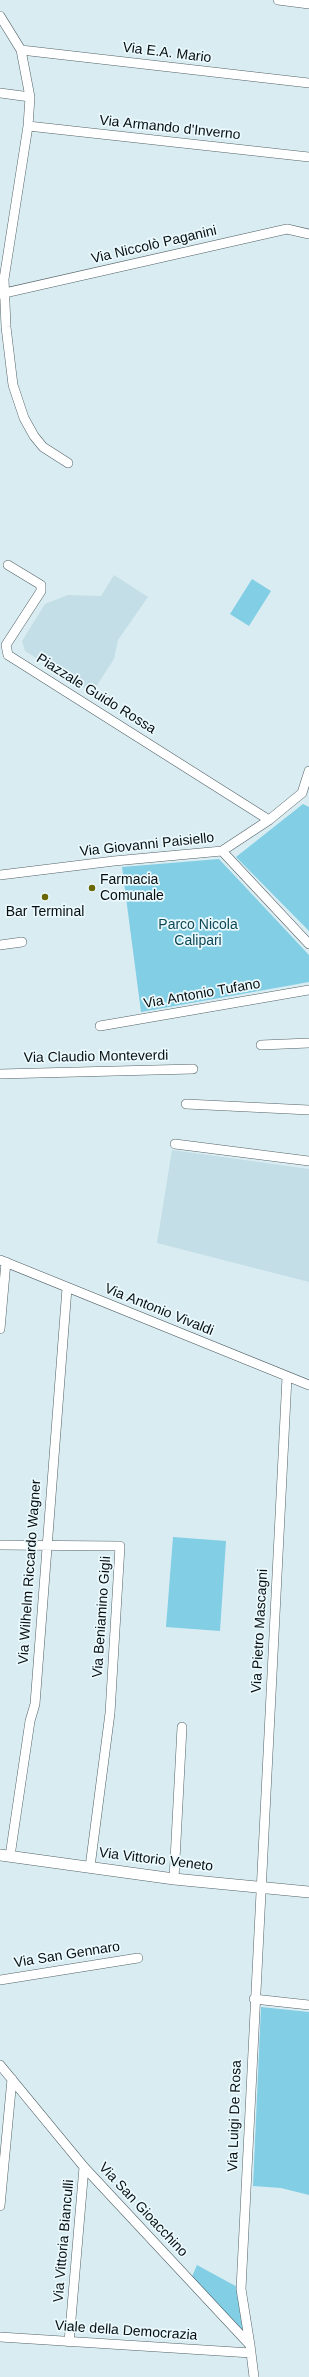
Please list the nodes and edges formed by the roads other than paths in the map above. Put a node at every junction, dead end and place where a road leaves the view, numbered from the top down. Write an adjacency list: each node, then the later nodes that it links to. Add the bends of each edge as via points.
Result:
1 (278, 0): 2 (street)
2 (309, 4)
3 (0, 16): 4 (street)
4 (21, 50): 5 (street, Via E.A. Mario); 7 (street)
5 (309, 83)
6 (0, 93): 7 (street)
7 (30, 97): 8 (street)
8 (28, 126): 9 (street, Via Armando d'Inverno); 11 (street)
9 (309, 157)
10 (309, 234): 12 (street, Via Niccolò Paganini, via 287,229)
11 (2, 278): 12 (street)
12 (2, 293): 13 (street, via 13,385 24,418 38,442)
13 (68, 463)
14 (8, 565): 17 (street, Piazzale Guido Rossa, via 41,585 41,591 6,646 8,655)
15 (309, 771): 16 (street)
16 (305, 795): 17 (street, Via Giovanni Paisiello)
17 (268, 820): 18 (street, Via Giovanni Paisiello)
18 (222, 851): 19 (street, Via Giovanni Paisiello); 21 (street)
19 (0, 875)
20 (22, 942): 22 (street)
21 (309, 944)
22 (0, 946)
23 (309, 990): 24 (street, Via Antonio Tufano)
24 (100, 1026)
25 (309, 1043): 26 (street)
26 (261, 1045)
27 (193, 1069): 28 (street, Via Claudio Monteverdi)
28 (0, 1074)
29 (186, 1104): 30 (street)
30 (309, 1110)
31 (175, 1144): 32 (street)
32 (309, 1161)
33 (3, 1261): 34 (street, Via Antonio Vivaldi); 35 (street)
34 (67, 1288): 36 (street, Via Antonio Vivaldi); 38 (street, Via Wilhelm Riccardo Wagner)
35 (0, 1329)
36 (287, 1377): 37 (street, Via Antonio Vivaldi); 44 (street, Via Pietro Mascagni)
37 (309, 1385)
38 (46, 1544): 39 (street, Via Beniamino Gigli); 41 (street, Via Wilhelm Riccardo Wagner, via 35,1704); 42 (street, Via Beniamino Gigli, via 120,1546 110,1714)
39 (0, 1545)
40 (182, 1727): 43 (street)
41 (5, 1856): 42 (street, Via Vittorio Veneto)
42 (90, 1867): 43 (street, Via Vittorio Veneto)
43 (174, 1879): 44 (street, Via Vittorio Veneto)
44 (260, 1887): 45 (street, Via Vittorio Veneto); 48 (street, Via Luigi De Rosa)
45 (309, 1892)
46 (138, 1958): 47 (street, Via San Gennaro)
47 (0, 1980)
48 (254, 1999): 49 (street); 56 (street, Via Luigi De Rosa, via 241,2288)
49 (309, 2005)
50 (0, 2065): 51 (street, Via San Gioacchino)
51 (12, 2079): 52 (street, Via San Gioacchino); 53 (street)
52 (84, 2167): 55 (street, Via Vittoria Bianculli); 56 (street, Via San Gioacchino)
53 (0, 2206)
54 (0, 2337): 55 (street, Viale della Democrazia)
55 (69, 2342): 56 (street, Viale della Democrazia)
56 (250, 2349): 57 (street)
57 (254, 2377)

